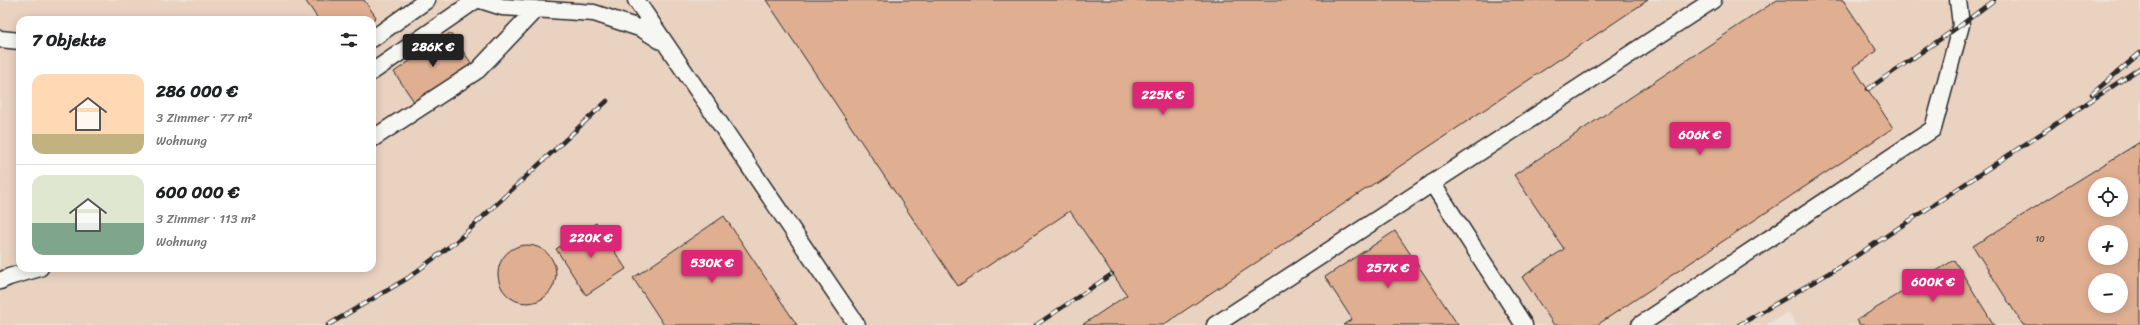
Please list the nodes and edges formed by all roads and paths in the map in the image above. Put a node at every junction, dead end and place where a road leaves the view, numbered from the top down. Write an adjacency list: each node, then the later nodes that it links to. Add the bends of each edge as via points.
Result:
1 (427, 0): 9 (lane)
2 (476, 0): 13 (lane)
3 (480, 0): 7 (lane)
4 (636, 0): 12 (lane)
5 (1714, 0): 15 (lane)
6 (1958, 0): 21 (lane, via 1961,25 1933,129)
7 (505, 4): 8 (lane)
8 (536, 9): 12 (lane, via 594,13 642,29); 14 (lane, via 478,70)
9 (376, 36)
10 (0, 39): 11 (lane)
11 (16, 41)
12 (667, 46): 18 (lane)
13 (376, 69)
14 (376, 135)
15 (1432, 183): 19 (lane); 20 (lane)
16 (24, 272): 17 (lane)
17 (0, 281)
18 (857, 325)
19 (1215, 325)
20 (1524, 325)
21 (1640, 325)

